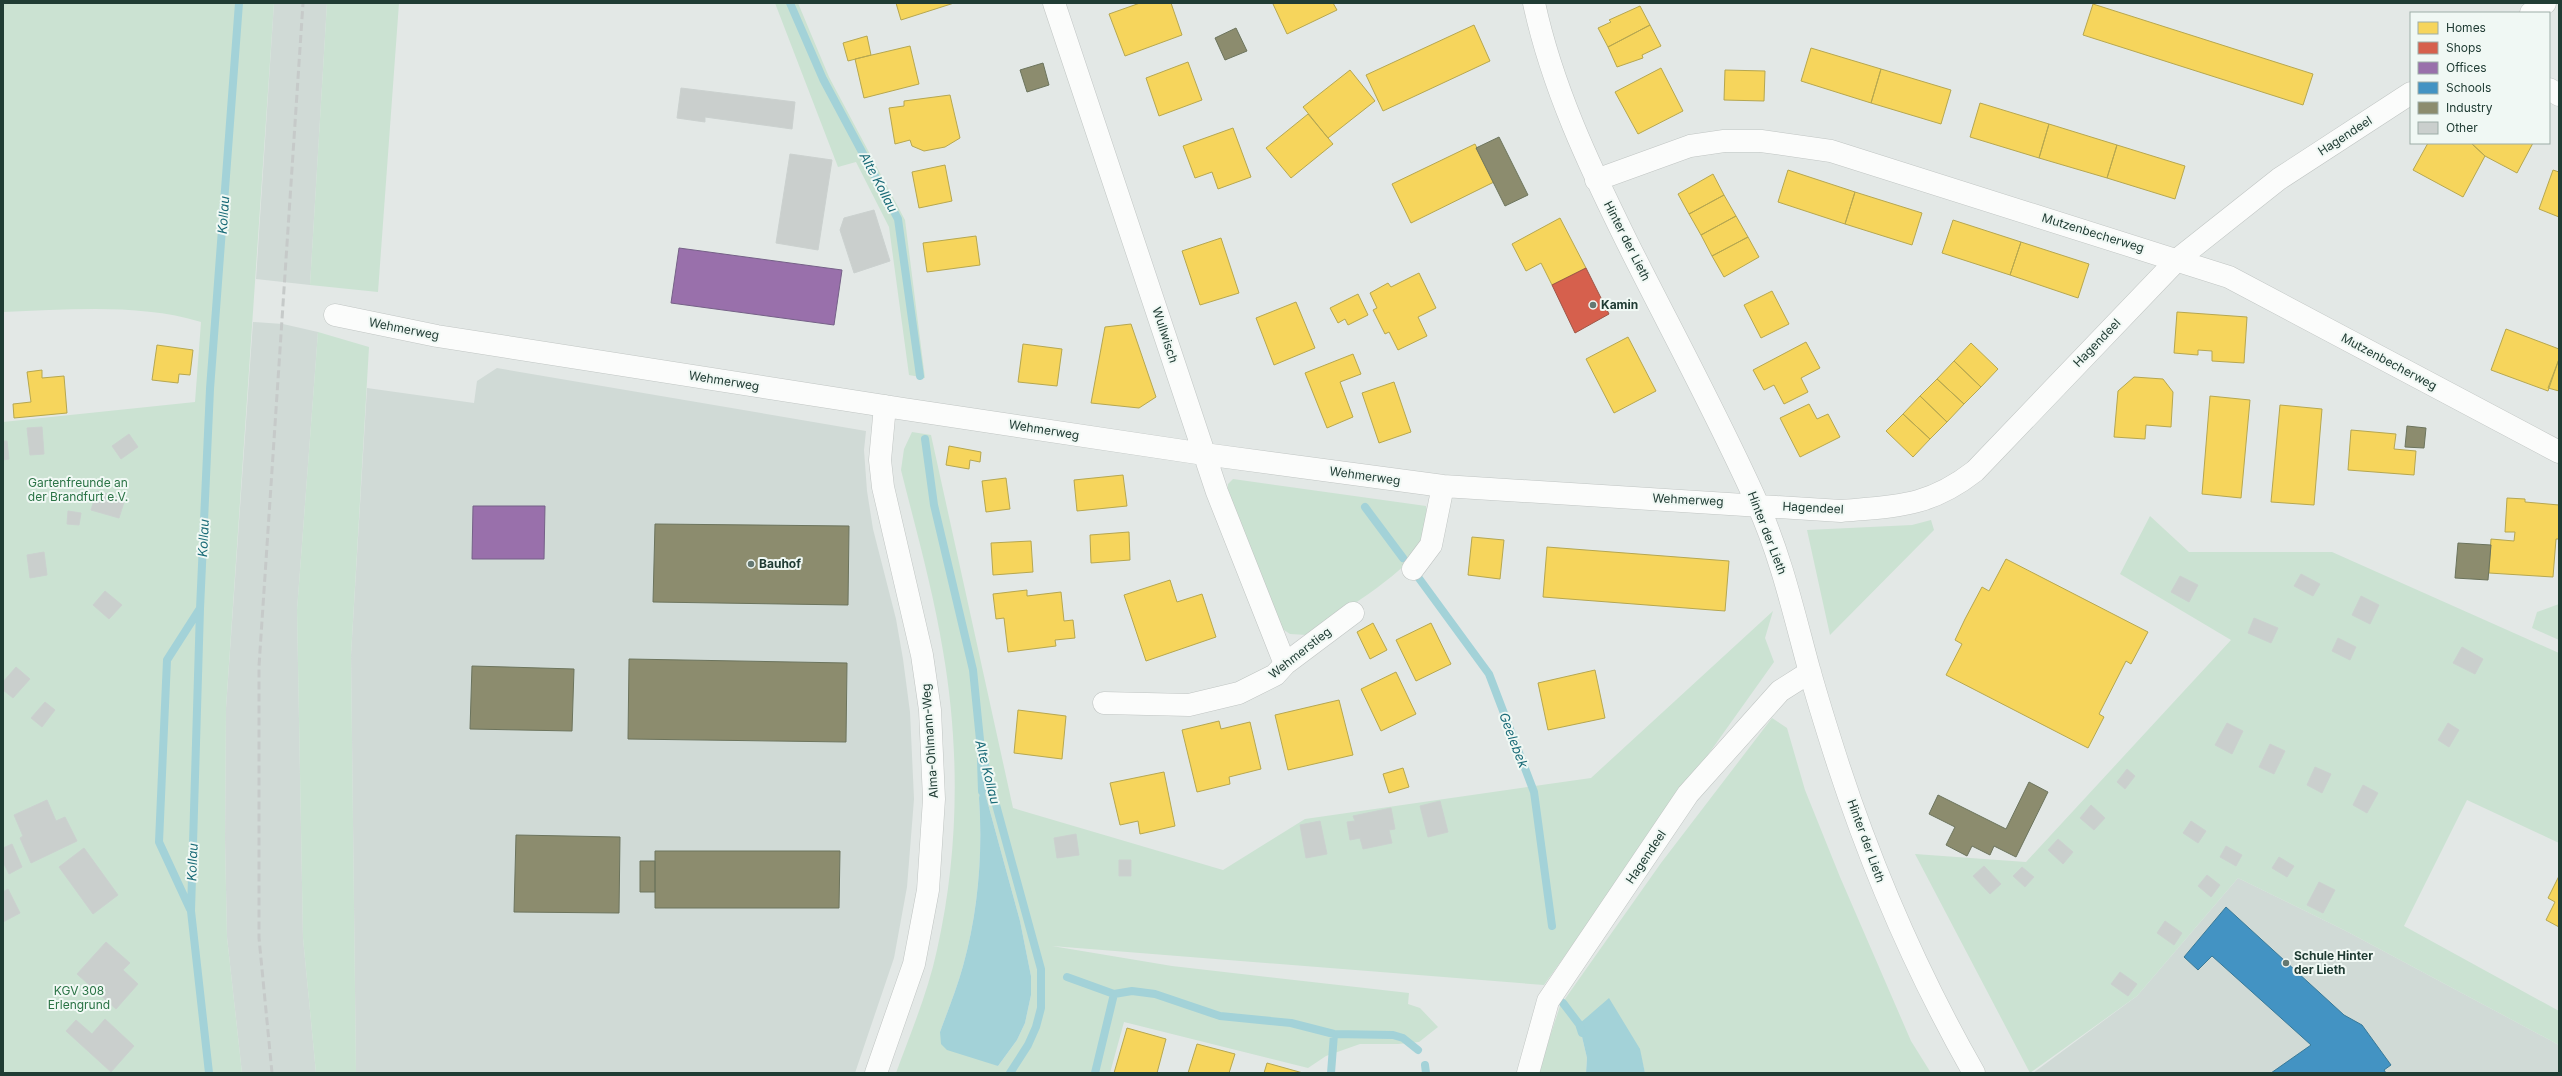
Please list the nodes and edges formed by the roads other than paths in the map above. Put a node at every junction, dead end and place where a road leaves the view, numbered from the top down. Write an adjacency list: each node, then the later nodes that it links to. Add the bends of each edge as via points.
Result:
1 (1054, 3): 13 (street, Wullwisch)
2 (1534, 3): 8 (street, Hinter der Lieth, via 1565,107)
3 (2545, 3): 4 (street)
4 (2532, 12)
5 (2550, 90): 7 (street)
6 (2410, 94): 9 (street, Hagendeel, via 2279,179)
7 (2559, 95)
8 (1596, 180): 9 (street, Mutzenbecherweg, via 1690,146 1738,141 1798,145 1846,155); 15 (street, Hinter der Lieth)
9 (2178, 259): 12 (street, Mutzenbecherweg, via 2230,277); 15 (street, Hagendeel, via 1975,471 1953,488 1928,499 1896,506 1840,511)
10 (336, 315): 11 (street, Wehmerweg, via 437,336)
11 (885, 406): 13 (street, Wehmerweg); 21 (street, Alma-Ohlmann-Weg, via 881,434 881,467 922,655 930,710 934,799 928,890 914,964)
12 (2559, 452)
13 (1204, 454): 14 (street, Wehmerweg); 18 (street, Wullwisch, via 1216,492)
14 (1444, 486): 15 (street, Wehmerweg); 16 (street, via 1431,546)
15 (1758, 504): 19 (street, Hinter der Lieth, via 1788,588)
16 (1413, 569)
17 (1353, 613): 18 (street, Wehmerstieg)
18 (1285, 664): 20 (street, Wehmerstieg, via 1275,675 1239,692 1189,705)
19 (1810, 672): 22 (street, Hagendeel, via 1780,691 1688,794 1548,1001); 23 (street, Hinter der Lieth, via 1839,766 1889,903)
20 (1104, 702)
21 (876, 1073)
22 (1528, 1073)
23 (1974, 1073)

